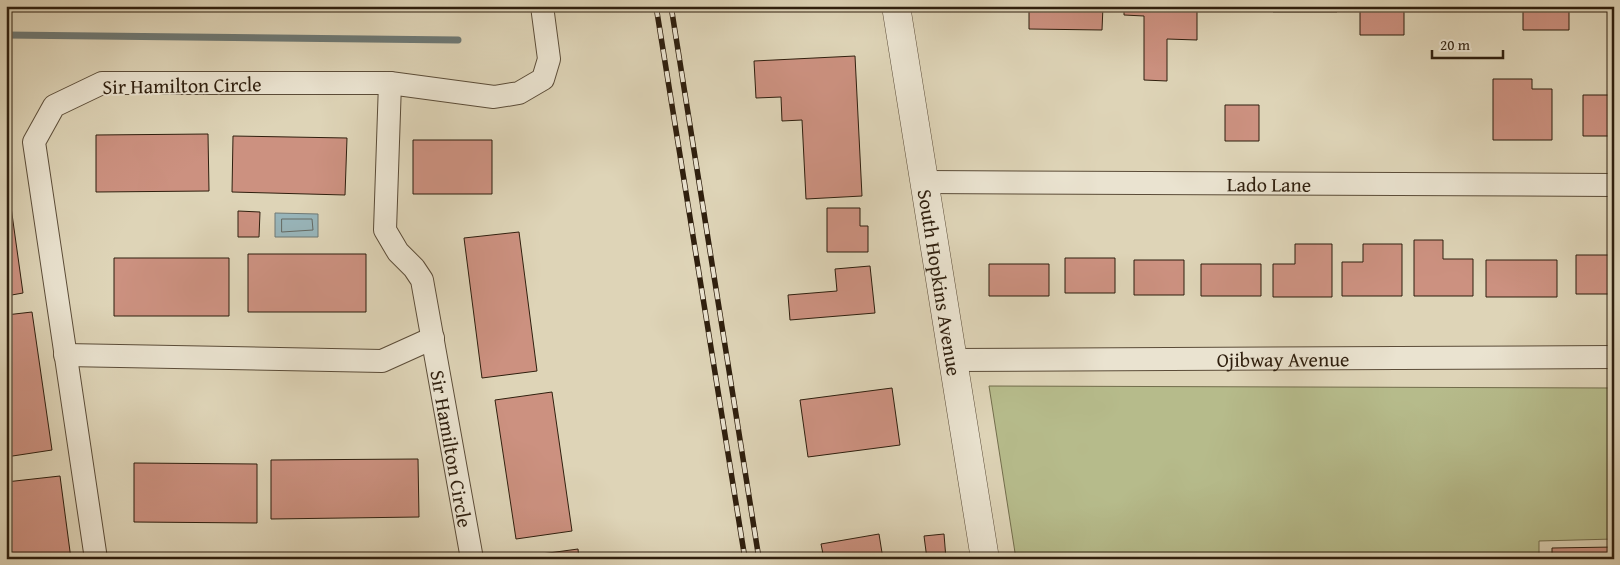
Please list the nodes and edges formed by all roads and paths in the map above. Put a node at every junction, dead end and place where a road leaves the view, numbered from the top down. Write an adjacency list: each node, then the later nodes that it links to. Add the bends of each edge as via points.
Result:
1 (542, 6): 3 (street, Sir Hamilton Circle, via 549,59 543,79 519,93 494,97)
2 (896, 6): 4 (street, South Hopkins Avenue)
3 (390, 83): 6 (street, Sir Hamilton Circle, via 385,230 398,252 422,280); 7 (street, Sir Hamilton Circle, via 102,83 54,106 34,142)
4 (924, 182): 5 (street, Lado Lane); 9 (street, South Hopkins Avenue)
5 (1614, 184)
6 (433, 338): 7 (street, Sir Hamilton Circle, via 382,361); 11 (street, Sir Hamilton Circle)
7 (65, 355): 10 (street, Sir Hamilton Circle)
8 (1614, 357): 9 (street, Ojibway Avenue)
9 (952, 360): 12 (street, South Hopkins Avenue)
10 (96, 559)
11 (472, 559)
12 (985, 559)

